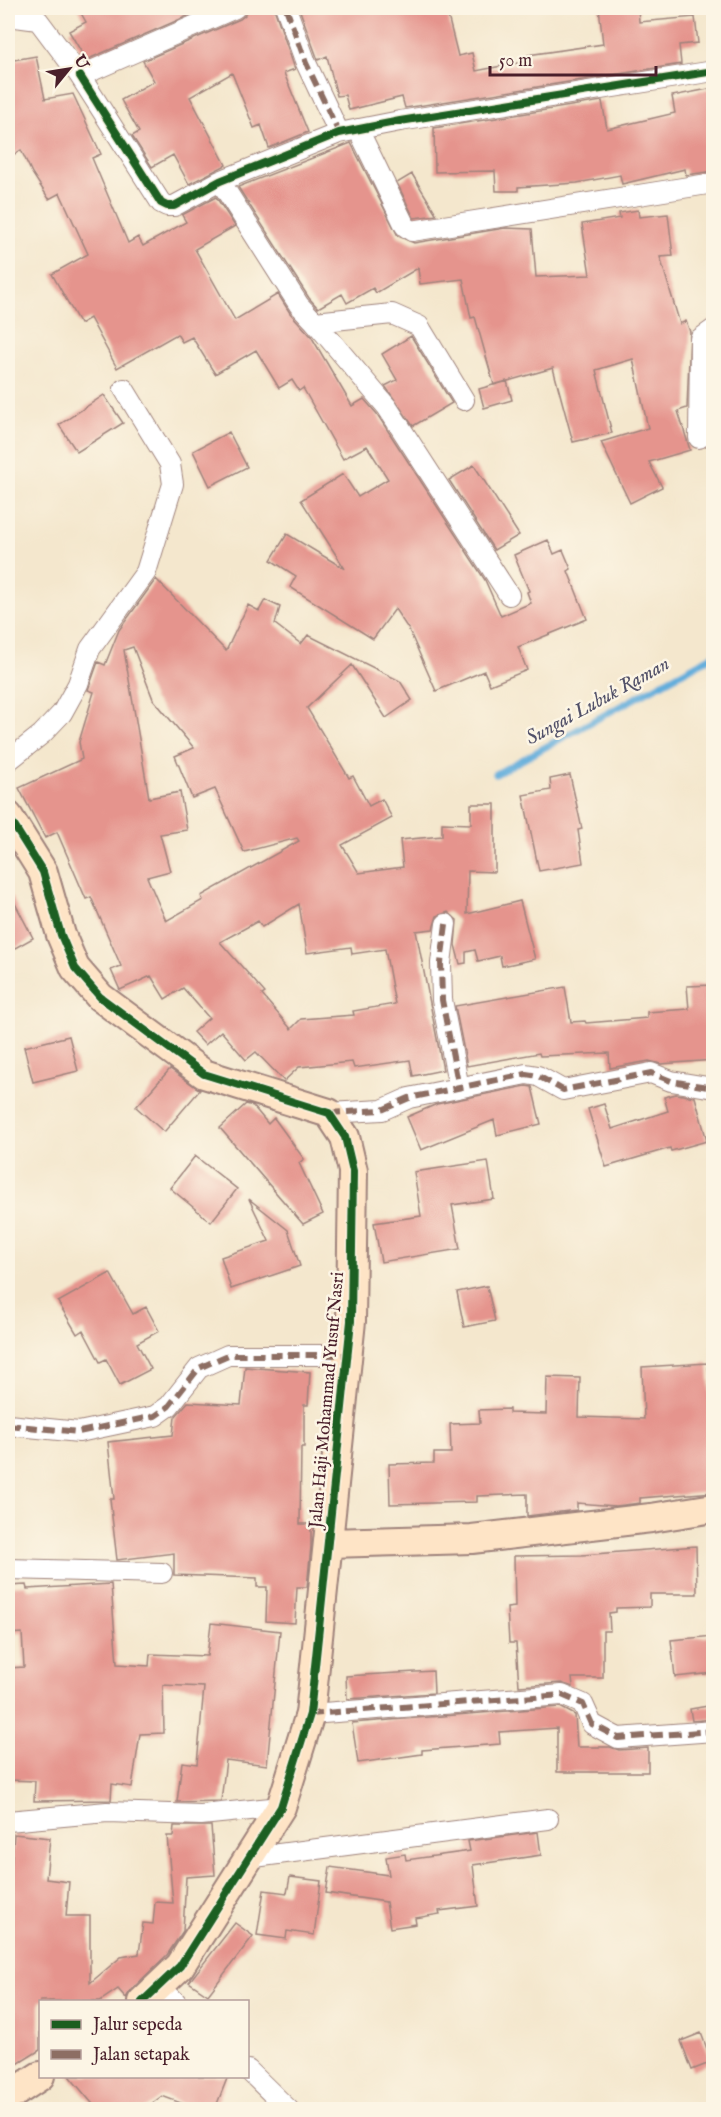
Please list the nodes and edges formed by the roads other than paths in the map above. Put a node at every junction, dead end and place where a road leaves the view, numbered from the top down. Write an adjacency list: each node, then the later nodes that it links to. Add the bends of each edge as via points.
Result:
1 (235, 8): 6 (street)
2 (286, 8): 8 (street)
3 (37, 14): 4 (street); 6 (street)
4 (8, 16)
5 (714, 71): 7 (street)
6 (80, 76): 9 (street, via 160,202 174,206)
7 (358, 129): 8 (street); 10 (street, via 405,226 412,231)
8 (339, 134): 9 (street)
9 (220, 182): 11 (street, via 299,305)
10 (714, 183)
11 (315, 322): 14 (street, via 392,314 419,326); 16 (street, via 387,407)
12 (714, 329): 15 (street, via 700,339)
13 (124, 389): 17 (street, via 173,474 146,572 90,649 78,684 62,712)
14 (464, 400)
15 (699, 438)
16 (509, 595)
17 (8, 761)
18 (8, 816): 22 (street, via 43,872 75,968 100,997 204,1074)
19 (446, 924): 20 (street, via 442,1000)
20 (459, 1088): 21 (street, via 526,1074 563,1090 651,1073 671,1081); 22 (street, via 409,1098 382,1110)
21 (714, 1088)
22 (329, 1113): 23 (street, Jalan Haji Mohammad Yusuf Nasri, via 345,1137 353,1171)
23 (348, 1355): 24 (street, via 228,1355 199,1368 169,1406 155,1416 79,1432); 26 (street, Jalan Haji Mohammad Yusuf Nasri)
24 (8, 1425)
25 (714, 1508): 26 (street, via 472,1539)
26 (329, 1543): 29 (street, Jalan Haji Mohammad Yusuf Nasri)
27 (8, 1569): 28 (street)
28 (162, 1574)
29 (310, 1714): 30 (street, via 562,1695 583,1704 592,1724 618,1738); 31 (street, Jalan Haji Mohammad Yusuf Nasri)
30 (714, 1731)
31 (281, 1807): 33 (street, via 201,1815 107,1812); 34 (street, Jalan Haji Mohammad Yusuf Nasri)
32 (548, 1819): 34 (street)
33 (8, 1821)
34 (248, 1858): 35 (street, Jalan Haji Mohammad Yusuf Nasri)
35 (159, 1997)
36 (249, 2071): 39 (street)
37 (39, 2077): 38 (street)
38 (8, 2097)
39 (289, 2109)

